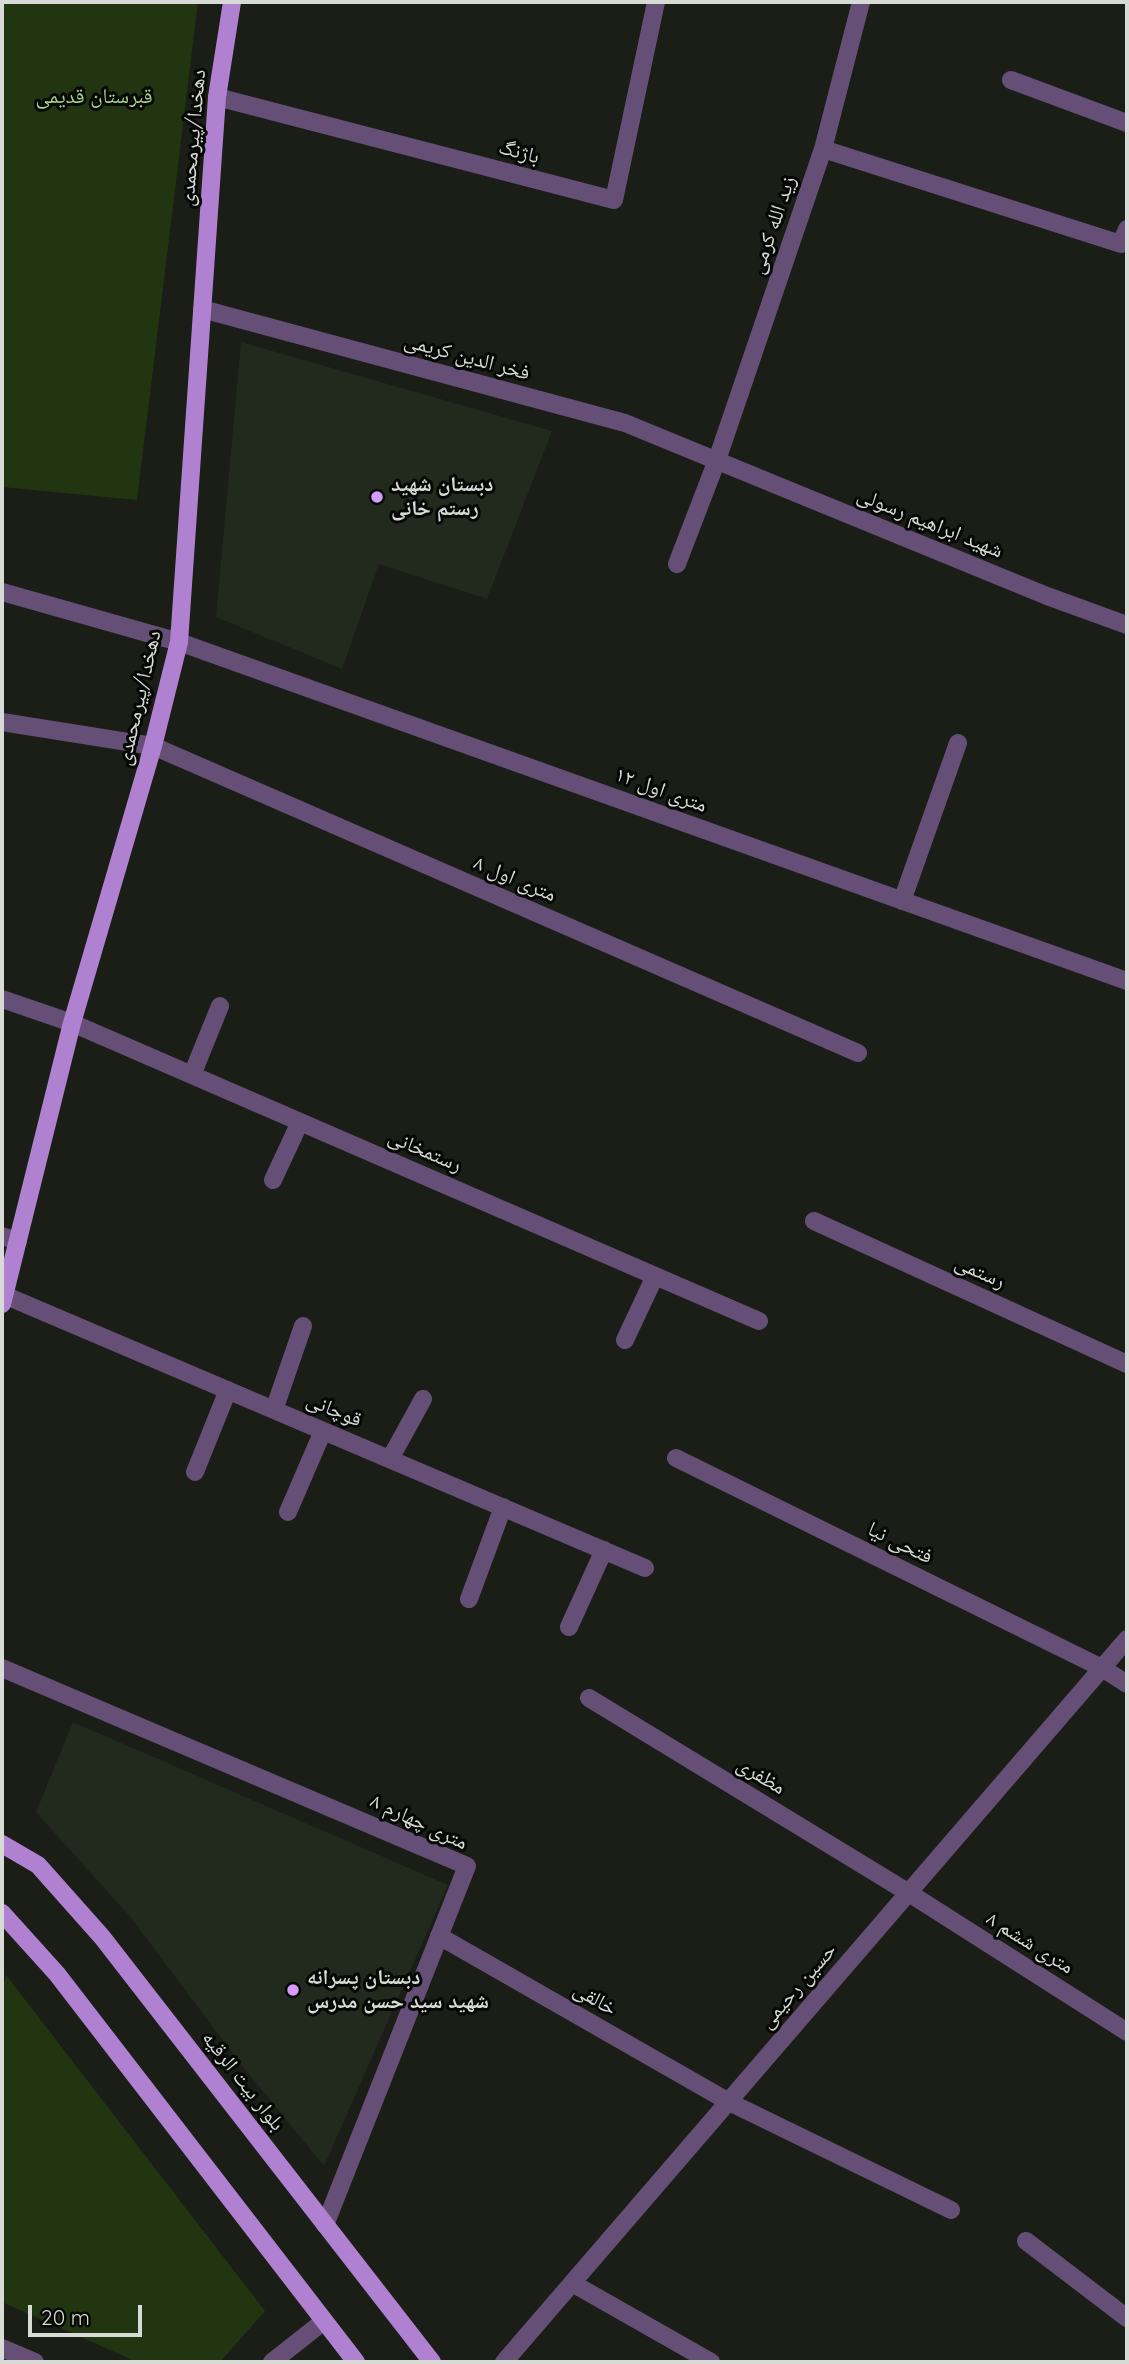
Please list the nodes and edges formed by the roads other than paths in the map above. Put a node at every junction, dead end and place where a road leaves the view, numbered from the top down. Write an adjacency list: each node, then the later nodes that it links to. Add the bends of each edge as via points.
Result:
1 (232, 2): 5 (main road, دهخدا/پیرمحمدی)
2 (656, 2): 5 (street, باژنگ, via 614,200)
3 (861, 2): 7 (street, زید الله کرمی)
4 (1011, 80): 6 (street)
5 (217, 97): 9 (main road, دهخدا/پیرمحمدی)
6 (1127, 123)
7 (823, 149): 8 (street); 10 (street, زید الله کرمی)
8 (1125, 240)
9 (202, 309): 10 (street, فخر الدین کریمی, via 625,423); 14 (main road, دهخدا/پیرمحمدی)
10 (716, 460): 11 (street, زید الله کرمی); 13 (street, شهید ابراهیم رسولی)
11 (677, 564)
12 (2, 592): 14 (street, ۱۲ متری اول)
13 (1127, 625)
14 (178, 642): 17 (main road, دهخدا/پیرمحمدی); 18 (street, ۱۲ متری اول)
15 (2, 722): 17 (street, ۸ متری اول)
16 (958, 743): 18 (street)
17 (153, 746): 22 (main road, دهخدا/پیرمحمدی); 23 (street, ۸ متری اول)
18 (902, 901): 19 (street, ۱۲ متری اول)
19 (1127, 981)
20 (2, 999): 22 (street, رستمخانی)
21 (220, 1006): 24 (street)
22 (72, 1023): 24 (street, رستمخانی); 28 (main road, دهخدا/پیرمحمدی)
23 (858, 1053)
24 (192, 1075): 25 (street, رستمخانی)
25 (300, 1122): 26 (street); 29 (street, رستمخانی)
26 (273, 1180)
27 (814, 1221): 34 (street, رستمی)
28 (10, 1238): 30 (main road, دهخدا/پیرمحمدی)
29 (655, 1276): 31 (street, رستمخانی); 33 (street)
30 (3, 1300): 35 (street, قوچانی)
31 (759, 1321)
32 (303, 1326): 37 (street)
33 (625, 1340)
34 (1127, 1364)
35 (228, 1390): 37 (street, قوچانی); 41 (street)
36 (423, 1399): 40 (street)
37 (274, 1410): 38 (street, قوچانی)
38 (323, 1431): 40 (street, قوچانی); 43 (street)
39 (677, 1458): 50 (street, فتحی نیا)
40 (390, 1459): 42 (street, قوچانی)
41 (195, 1472)
42 (503, 1507): 44 (street, قوچانی); 46 (street)
43 (288, 1512)
44 (604, 1550): 45 (street, قوچانی); 47 (street)
45 (645, 1568)
46 (469, 1599)
47 (569, 1627)
48 (1127, 1639): 50 (street, حسین رحیمی)
49 (2, 1668): 56 (street, ۸ متری چهارم, via 467,1866)
50 (1102, 1668): 51 (street, فتحی نیا); 54 (street, حسین رحیمی)
51 (1127, 1684)
52 (589, 1698): 54 (street, مظفری)
53 (2, 1844): 60 (main road, بلوار بیت الرقیه, via 38,1865 102,1937)
54 (909, 1893): 57 (street, ۸ متری ششم); 58 (street, حسین رحیمی)
55 (2, 1913): 64 (main road, via 57,1974)
56 (439, 1936): 58 (street, خالقی); 60 (street, ۸ متری چهارم)
57 (1127, 2032)
58 (729, 2102): 59 (street, خالقی); 62 (street, حسین رحیمی)
59 (951, 2210)
60 (325, 2225): 69 (main road, بلوار بیت الرقیه)
61 (1026, 2241): 63 (street)
62 (572, 2283): 70 (street, حسین رحیمی); 71 (street)
63 (1127, 2318)
64 (324, 2320): 67 (street); 68 (main road)
65 (2, 2348): 66 (street)
66 (35, 2362)
67 (272, 2362)
68 (356, 2362)
69 (432, 2362)
70 (504, 2362)
71 (711, 2362)

